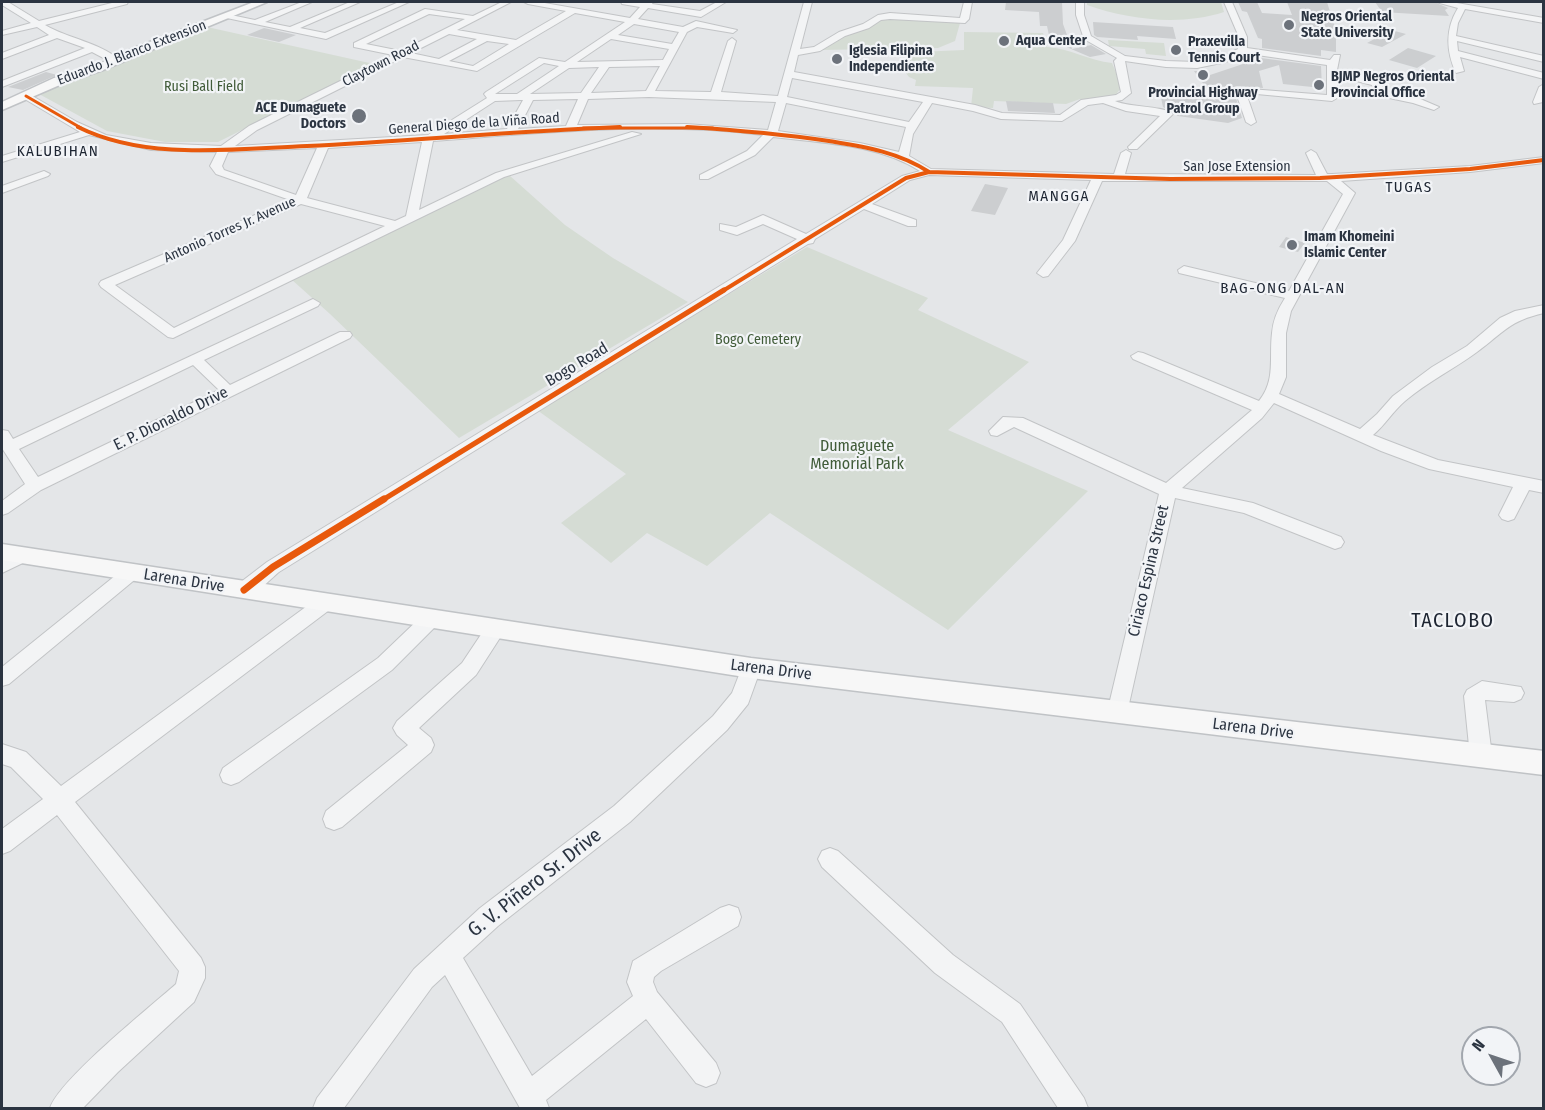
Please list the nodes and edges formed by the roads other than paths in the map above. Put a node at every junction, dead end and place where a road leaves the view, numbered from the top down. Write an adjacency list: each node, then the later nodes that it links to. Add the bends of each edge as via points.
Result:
1 (8, 2): 24 (street)
2 (124, 2): 24 (street)
3 (262, 2): 19 (main road, Eduardo J. Blanco Extension)
4 (308, 2): 23 (street)
5 (356, 2): 26 (street)
6 (405, 2): 26 (street, via 326,36)
7 (507, 2): 20 (street, Claytown Road)
8 (528, 2): 18 (street)
9 (625, 2): 16 (street)
10 (722, 2): 16 (street, via 701,14)
11 (807, 2): 38 (street)
12 (968, 2): 38 (street, via 962,21 878,18 817,49)
13 (1080, 2): 42 (street, via 1087,37)
14 (1228, 2): 37 (street, via 1243,37)
15 (1440, 2): 17 (street)
16 (647, 3): 21 (street)
17 (1463, 6): 22 (street); 32 (street, via 1453,20)
18 (574, 10): 21 (street); 34 (street)
19 (226, 17): 23 (street); 44 (main road, Eduardo J. Blanco Extension)
20 (473, 18): 28 (street, Claytown Road); 40 (street, via 428,11 357,45)
21 (632, 21): 27 (street); 31 (street)
22 (1544, 21)
23 (255, 23): 26 (street)
24 (38, 24): 29 (street); 30 (street)
25 (72, 27): 30 (street)
26 (289, 30)
27 (684, 30): 35 (street); 56 (street, via 696,24 733,36)
28 (446, 31): 33 (street); 40 (street, Claytown Road)
29 (2, 33)
30 (54, 34): 36 (street); 41 (street)
31 (610, 36): 35 (street); 49 (street)
32 (1450, 37): 39 (street); 43 (street)
33 (486, 38): 34 (street); 45 (street)
34 (516, 44): 45 (street, via 474,69)
35 (675, 47): 46 (street)
36 (93, 48): 44 (street); 53 (street)
37 (1242, 50): 42 (street, via 1223,60 1197,65); 48 (street)
38 (794, 53): 51 (street)
39 (1454, 53): 50 (street); 52 (street)
40 (399, 54): 45 (street); 77 (street, Claytown Road, via 253,128)
41 (2, 56)
42 (1123, 58): 63 (street, via 1119,61 1126,93)
43 (1544, 59)
44 (116, 61): 57 (main road, Eduardo J. Blanco Extension)
45 (440, 62)
46 (666, 63): 47 (street); 55 (street)
47 (606, 64): 49 (street); 58 (street)
48 (1334, 64): 67 (street, via 1375,83 1378,87 1373,92); 68 (street, via 1332,98 1240,90)
49 (567, 65): 59 (street, via 542,60 489,93); 60 (street)
50 (1460, 71)
51 (788, 74): 62 (street); 64 (street)
52 (1544, 76)
53 (2, 84)
54 (1544, 87): 65 (street)
55 (650, 94): 56 (street); 58 (street)
56 (715, 95): 62 (street)
57 (26, 96): 66 (main road, Eduardo J. Blanco Extension); 73 (street, General Diego de la Viña Road)
58 (584, 96): 61 (street); 71 (street)
59 (493, 98): 60 (street); 75 (street)
60 (519, 98): 61 (street)
61 (530, 98): 74 (street)
62 (782, 99): 69 (street); 72 (street)
63 (1106, 100): 64 (street, via 1085,102 1062,118 1001,116); 89 (street, via 1134,110 1168,114 1130,150)
64 (929, 101): 69 (street)
65 (1538, 102)
66 (5, 103)
67 (1434, 107)
68 (1251, 122)
69 (912, 125): 79 (street)
70 (650, 126): 71 (street, General Diego de la Viña Road); 72 (street, General Diego de la Viña Road); 93 (street, via 501,175)
71 (570, 129): 74 (street, General Diego de la Viña Road)
72 (773, 131): 79 (street, General Diego de la Viña Road); 86 (street, via 751,153)
73 (89, 132): 77 (street, General Diego de la Viña Road, via 141,145); 80 (street)
74 (510, 134): 75 (street, General Diego de la Viña Road)
75 (428, 140): 76 (street, General Diego de la Viña Road); 93 (street)
76 (323, 146): 77 (street, General Diego de la Viña Road); 91 (street, Antonio Torres Jr. Avenue)
77 (225, 148): 91 (street, via 216,166 220,172)
78 (1311, 153): 88 (street)
79 (904, 156): 83 (street, General Diego de la Viña Road)
80 (2, 159)
81 (1544, 160): 88 (street, San Jose Extension)
82 (981, 161): 84 (street)
83 (929, 172): 84 (street, San Jose Extension); 92 (street, Bogo Road, via 906,178)
84 (974, 172): 87 (street, San Jose Extension)
85 (45, 174): 90 (street)
86 (704, 177)
87 (1098, 177): 89 (street, San Jose Extension); 99 (street, via 1069,242)
88 (1326, 177): 89 (street, San Jose Extension); 100 (street, via 1349,193)
89 (1118, 178)
90 (2, 190)
91 (300, 200): 95 (street); 95 (street, Antonio Torres Jr. Avenue, via 106,284 173,334)
92 (863, 205): 94 (street); 97 (street, Bogo Road)
93 (412, 217): 95 (street)
94 (912, 223)
95 (395, 225)
96 (724, 227): 97 (street, via 738,231 763,219)
97 (809, 240): 120 (street, Bogo Road, via 283,561)
98 (1184, 270): 100 (street)
99 (1042, 273)
100 (1290, 296): 107 (street, via 1279,333 1279,377)
101 (313, 303): 105 (street)
102 (1544, 309): 109 (street, via 1505,321 1472,349 1398,399)
103 (345, 335): 106 (street, E. P. Dionaldo Drive)
104 (1138, 356): 107 (street)
105 (195, 359): 106 (street); 110 (street)
106 (228, 392): 112 (street, E. P. Dionaldo Drive)
107 (1267, 402): 109 (street); 114 (street, Ciriaco Espina Street)
108 (997, 431): 114 (street, via 1009,422 1017,422)
109 (1363, 435): 111 (street, via 1435,465)
110 (5, 441): 112 (street)
111 (1523, 483): 113 (street); 116 (street)
112 (35, 486): 115 (street, E. P. Dionaldo Drive)
113 (1544, 487)
114 (1168, 491): 117 (street, via 1247,507); 127 (street, Ciriaco Espina Street)
115 (2, 509)
116 (1508, 515)
117 (1335, 542)
118 (9, 558): 119 (main road, Larena Drive)
119 (132, 572): 120 (main road, Larena Drive); 125 (street)
120 (244, 590): 121 (main road, Larena Drive)
121 (325, 603): 122 (main road, Larena Drive); 132 (street)
122 (430, 620): 123 (main road, Larena Drive); 131 (street, via 385,664)
123 (495, 630): 124 (main road, Larena Drive); 133 (street, via 469,669 404,728 423,745)
124 (751, 668): 127 (main road, Larena Drive); 137 (street, G. V. Piñero Sr. Drive, via 741,698 720,723 615,820 521,891)
125 (2, 678)
126 (1514, 693): 129 (street, via 1482,690 1474,696)
127 (1117, 713): 129 (main road, Larena Drive)
128 (2, 754): 132 (street, via 18,759)
129 (1482, 756): 130 (main road, Larena Drive)
130 (1544, 763)
131 (231, 775)
132 (59, 800): 134 (street); 141 (street, via 192,967 192,978 178,1000 108,1062)
133 (334, 819)
134 (2, 843)
135 (830, 859): 143 (street, via 944,963 1011,1013)
136 (729, 917): 138 (street, via 642,970 640,982)
137 (447, 954): 140 (street); 142 (street, G. V. Piñero Sr. Drive, via 404,1001)
138 (648, 1001): 139 (street); 140 (street)
139 (706, 1073)
140 (532, 1103)
141 (64, 1108)
142 (327, 1108)
143 (1074, 1108)

